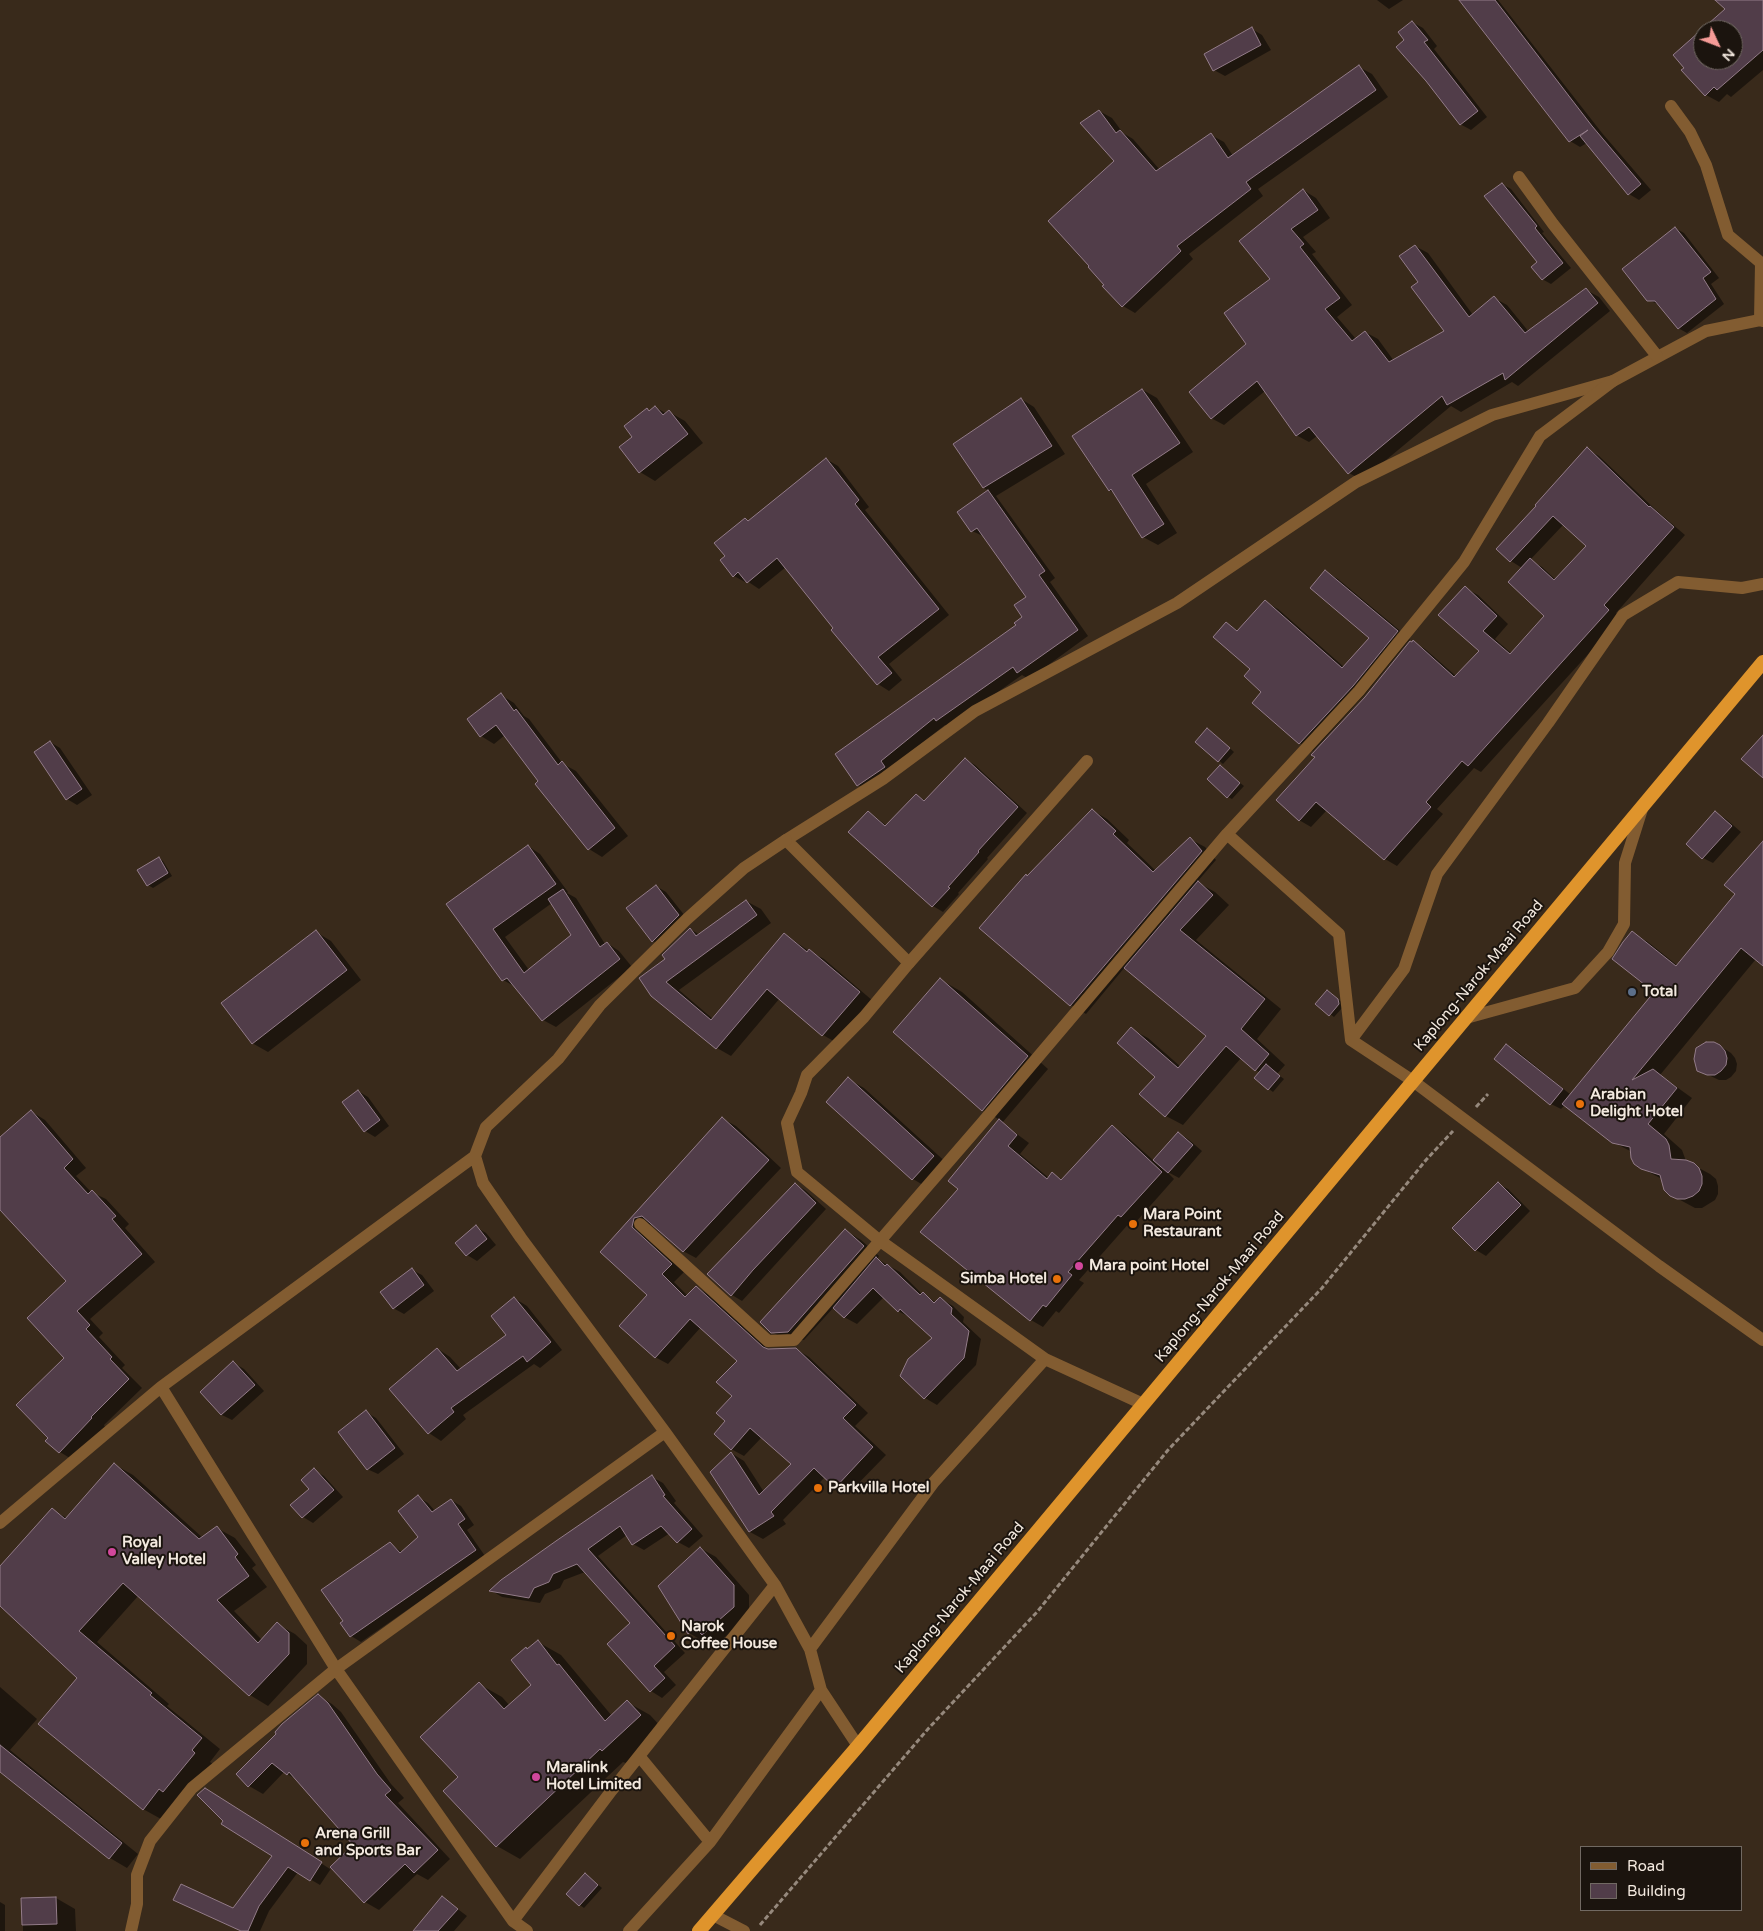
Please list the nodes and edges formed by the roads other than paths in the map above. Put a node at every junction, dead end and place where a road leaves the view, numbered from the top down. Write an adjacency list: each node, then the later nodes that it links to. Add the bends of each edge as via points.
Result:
1 (1671, 106): 3 (street, via 1690,132 1706,165 1728,235)
2 (1519, 177): 5 (street)
3 (1762, 263): 4 (street)
4 (1762, 320): 5 (street, via 1706,332)
5 (1657, 356): 6 (street)
6 (1613, 381): 11 (street, via 1540,436 1464,562 1359,691); 12 (street, via 1492,415 1356,482 1177,604 975,712 883,779)
7 (1763, 584): 15 (street, via 1742,588 1678,582 1623,615 1437,874 1404,968)
8 (1763, 662): 10 (highway, Kaplong-Narok-Maai Road)
9 (1087, 761): 13 (street)
10 (1644, 804): 14 (highway, Kaplong-Narok-Maai Road); 14 (street, via 1625,863 1624,924 1608,952 1575,988)
11 (1227, 834): 15 (street, via 1339,934); 19 (street)
12 (786, 840): 13 (street); 17 (street, via 730,880 600,1005 558,1059 486,1127)
13 (909, 963): 19 (street, via 864,1017 807,1075 787,1123 797,1172)
14 (1466, 1018): 16 (highway, Kaplong-Narok-Maai Road)
15 (1351, 1040): 16 (street)
16 (1414, 1081): 20 (street, via 1658,1266); 23 (highway, Kaplong-Narok-Maai Road)
17 (475, 1156): 22 (street); 24 (street, via 483,1183)
18 (640, 1224): 19 (street, via 768,1341 794,1340)
19 (879, 1240): 21 (street)
20 (1762, 1336)
21 (1046, 1359): 23 (street); 27 (street, via 934,1482)
22 (161, 1387): 25 (street); 28 (street)
23 (1143, 1404): 30 (highway, Kaplong-Narok-Maai Road)
24 (665, 1432): 26 (street); 28 (street)
25 (0, 1523)
26 (775, 1585): 27 (street); 31 (street)
27 (810, 1648): 29 (street)
28 (336, 1669): 34 (street); 35 (street, via 192,1788 150,1841 137,1875 137,1904)
29 (821, 1690): 30 (street); 32 (street)
30 (858, 1746): 33 (highway, Kaplong-Narok-Maai Road)
31 (640, 1757): 32 (street); 34 (street)
32 (710, 1842): 37 (street)
33 (713, 1915): 38 (highway, Kaplong-Narok-Maai Road); 39 (street)
34 (513, 1921): 36 (street)
35 (130, 1931)
36 (527, 1931)
37 (629, 1931)
38 (699, 1931)
39 (744, 1931)

